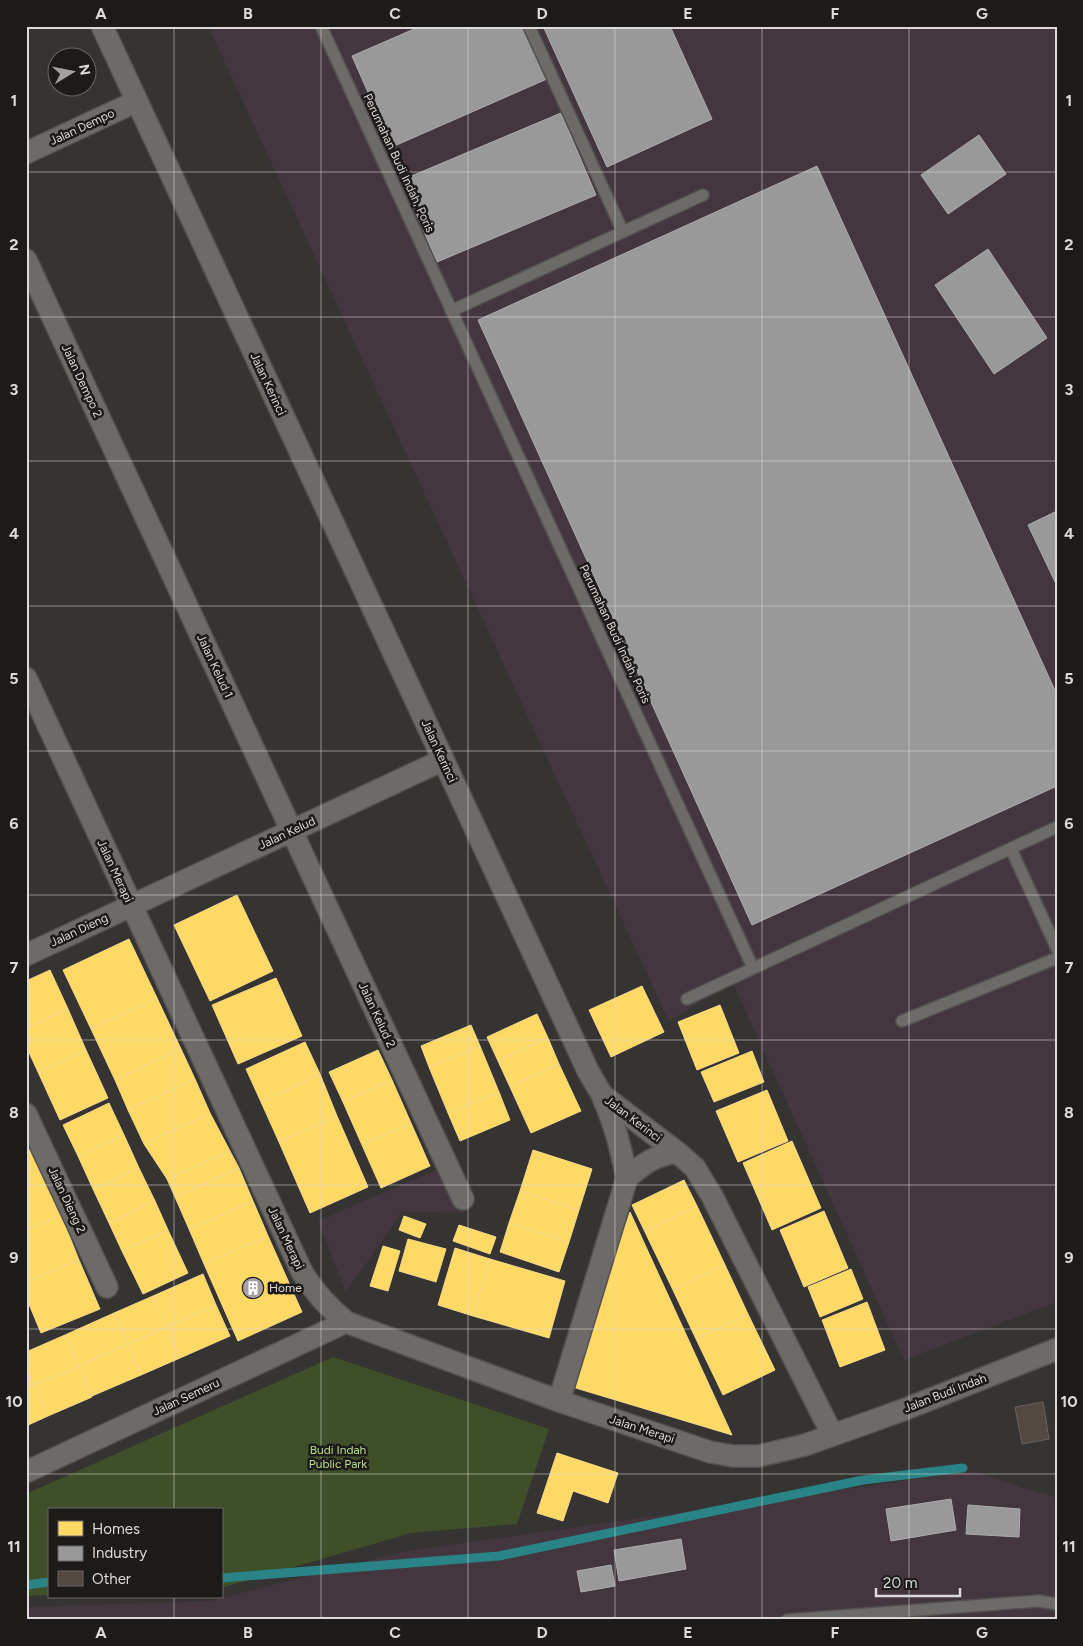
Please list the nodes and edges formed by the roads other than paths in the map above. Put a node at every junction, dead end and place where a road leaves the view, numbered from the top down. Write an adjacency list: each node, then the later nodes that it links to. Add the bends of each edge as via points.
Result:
1 (102, 26): 4 (street, Jalan Kerinci)
2 (321, 26): 9 (lane, Perumahan Budi Indah, Poris)
3 (529, 26): 7 (lane)
4 (137, 101): 5 (street, Jalan Dempo); 12 (street, Jalan Kerinci)
5 (26, 154)
6 (703, 195): 7 (lane)
7 (623, 232): 9 (lane)
8 (26, 260): 10 (street, Jalan Dempo 2)
9 (451, 311): 20 (lane, Perumahan Budi Indah, Poris)
10 (138, 502): 14 (street, Jalan Kelud 1)
11 (26, 678): 16 (street, Jalan Merapi)
12 (443, 760): 14 (street, Jalan Kelud); 23 (street, Jalan Kerinci)
13 (1057, 828): 15 (lane)
14 (291, 831): 16 (street, Jalan Kelud); 27 (street, Jalan Kelud 2)
15 (1011, 849): 17 (lane); 20 (lane)
16 (132, 906): 18 (street, Jalan Dieng); 29 (street, Jalan Merapi, via 302,1272 329,1308)
17 (1057, 949)
18 (26, 955)
19 (1057, 958): 22 (lane)
20 (753, 968): 21 (lane)
21 (687, 999)
22 (902, 1020)
23 (602, 1096): 25 (street, Jalan Kerinci); 26 (street, via 614,1124)
24 (26, 1114): 28 (street, Jalan Dieng 2)
25 (677, 1152): 26 (street, via 658,1156); 32 (street, Jalan Kerinci, via 694,1168 712,1196)
26 (627, 1178): 31 (street)
27 (463, 1199)
28 (107, 1287)
29 (346, 1322): 31 (street, Jalan Merapi); 33 (street, Jalan Semeru)
30 (1057, 1349): 32 (street, Jalan Budi Indah, via 903,1410)
31 (559, 1401): 32 (street, Jalan Merapi, via 710,1452 733,1456 777,1452)
32 (832, 1434)
33 (26, 1472)
34 (1057, 1604): 35 (lane, via 1039,1601)
35 (788, 1620)

